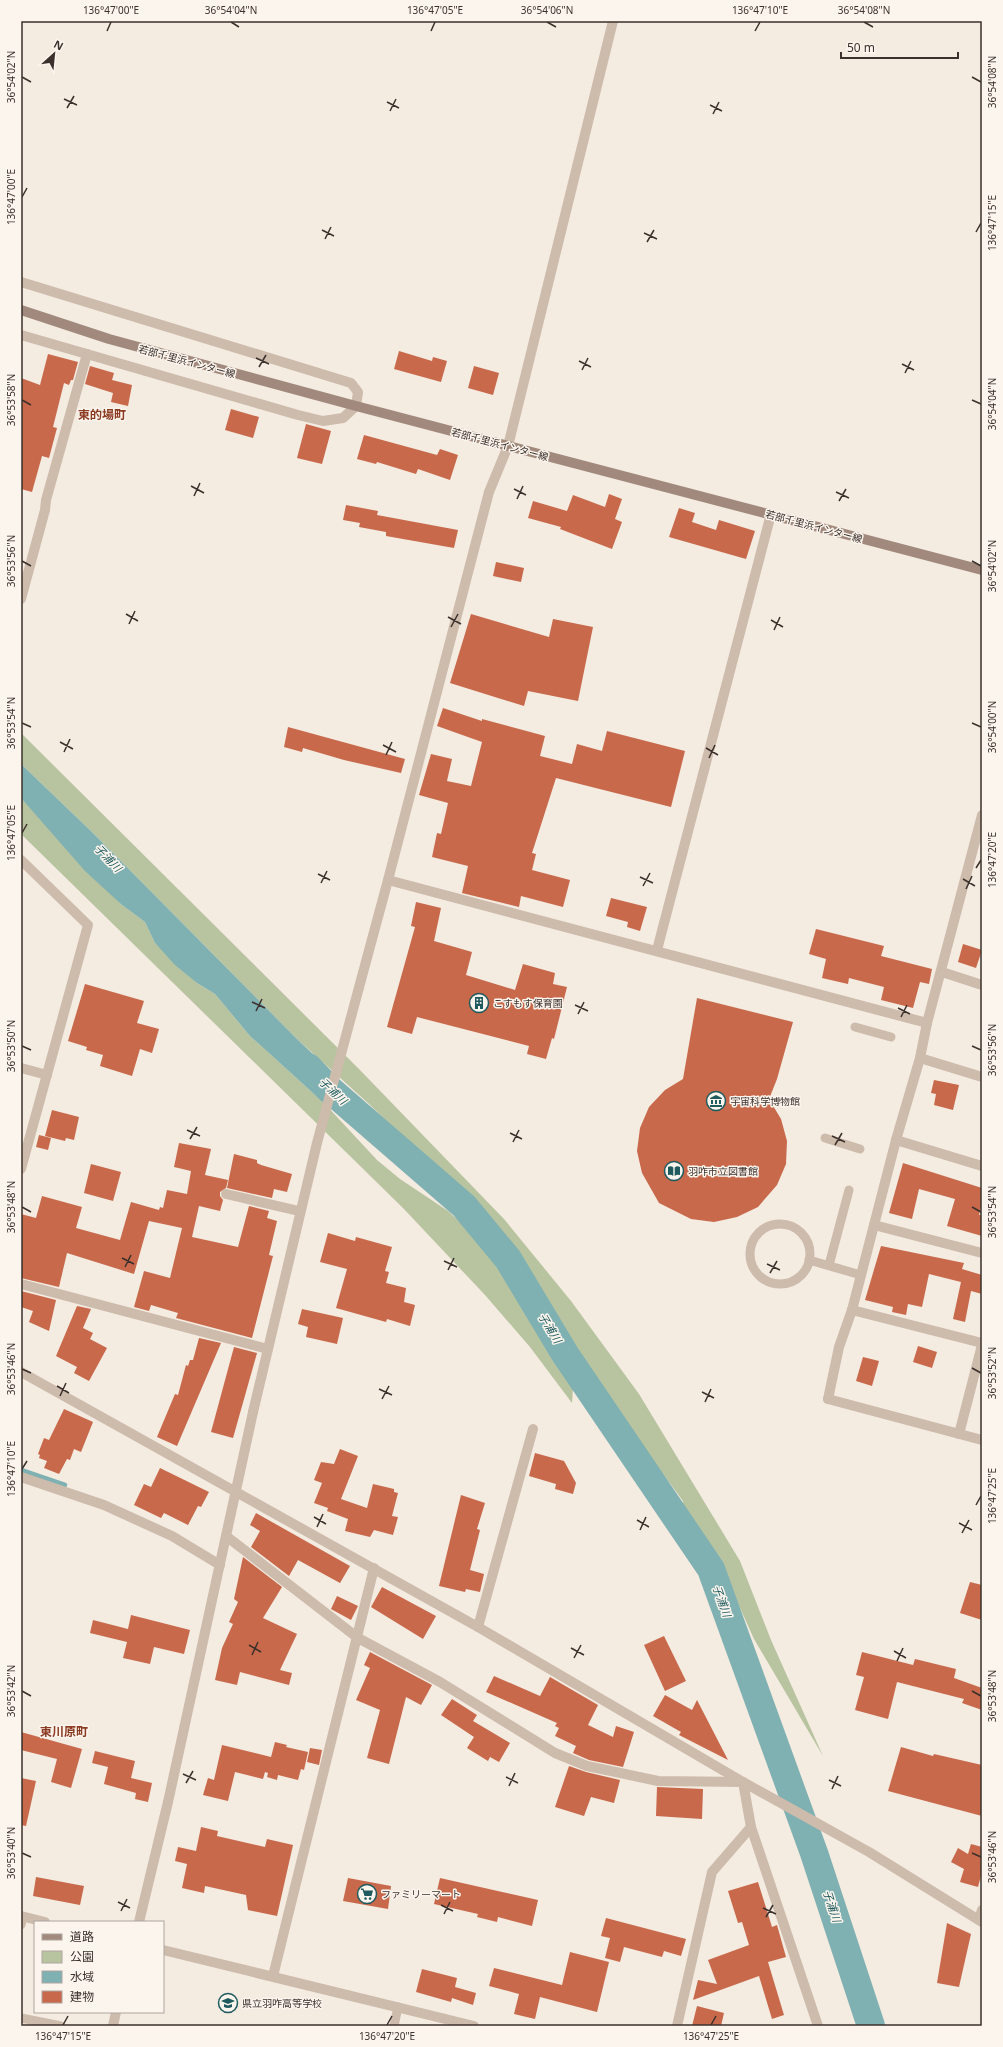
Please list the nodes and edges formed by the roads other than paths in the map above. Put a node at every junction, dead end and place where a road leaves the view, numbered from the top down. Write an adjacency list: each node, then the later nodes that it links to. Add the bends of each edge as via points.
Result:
1 (613, 21): 7 (street)
2 (21, 282): 6 (street, via 351,383 358,392)
3 (21, 310): 6 (main road, 若部千里浜インター線, via 109,339)
4 (21, 334): 5 (street)
5 (87, 354): 6 (street, via 323,421 343,418); 10 (street)
6 (356, 406): 7 (main road, 若部千里浜インター線)
7 (508, 446): 8 (main road, 若部千里浜インター線); 13 (street, via 489,492)
8 (771, 514): 9 (main road, 若部千里浜インター線); 14 (street)
9 (982, 570)
10 (21, 599)
11 (982, 816): 15 (street)
12 (21, 860): 22 (street, via 88,925)
13 (388, 880): 14 (street); 31 (street)
14 (657, 950): 17 (street)
15 (942, 972): 16 (street); 17 (street)
16 (982, 985)
17 (927, 1022): 20 (street)
18 (855, 1027): 19 (lane)
19 (891, 1037)
20 (920, 1058): 23 (street); 25 (street)
21 (21, 1068): 22 (street)
22 (47, 1075): 28 (street)
23 (982, 1076)
24 (825, 1138): 26 (lane)
25 (896, 1140): 27 (street); 32 (street)
26 (860, 1149)
27 (982, 1166)
28 (21, 1169)
29 (849, 1190): 35 (lane)
30 (226, 1194): 31 (street)
31 (299, 1212): 40 (street)
32 (874, 1225): 33 (street); 36 (street)
33 (982, 1253)
34 (809, 1260): 34 (lane, via 804,1272 796,1280 775,1284 767,1282 755,1272 749,1256 750,1247 758,1232 774,1223 784,1223 802,1232 810,1250); 35 (lane)
35 (829, 1265): 36 (lane)
36 (861, 1275): 38 (street)
37 (21, 1284): 40 (street)
38 (852, 1310): 39 (street); 43 (street, via 839,1347 828,1399)
39 (982, 1344): 43 (street)
40 (268, 1348): 46 (street)
41 (21, 1372): 46 (street)
42 (533, 1429): 50 (street)
43 (959, 1434): 44 (street)
44 (982, 1440)
45 (21, 1477): 48 (street, via 104,1505 172,1536)
46 (235, 1491): 47 (street); 49 (street)
47 (226, 1536): 48 (street); 51 (street)
48 (220, 1565): 57 (street)
49 (374, 1568): 50 (street); 51 (street)
50 (478, 1627): 52 (street)
51 (358, 1638): 52 (street, via 440,1682 555,1753 587,1766 658,1781); 60 (street)
52 (743, 1782): 53 (street); 58 (street, via 869,1852)
53 (751, 1827): 68 (street, via 712,1872); 69 (street)
54 (982, 1910): 58 (street)
55 (22, 1919): 56 (street)
56 (37, 1921)
57 (139, 1921)
58 (981, 1921)
59 (164, 1950): 60 (street)
60 (273, 1976): 61 (street)
61 (398, 2007): 66 (lane); 67 (street)
62 (116, 2013): 65 (street)
63 (21, 2018): 64 (lane)
64 (61, 2026)
65 (113, 2026)
66 (394, 2026)
67 (474, 2026)
68 (677, 2026)
69 (818, 2026)

